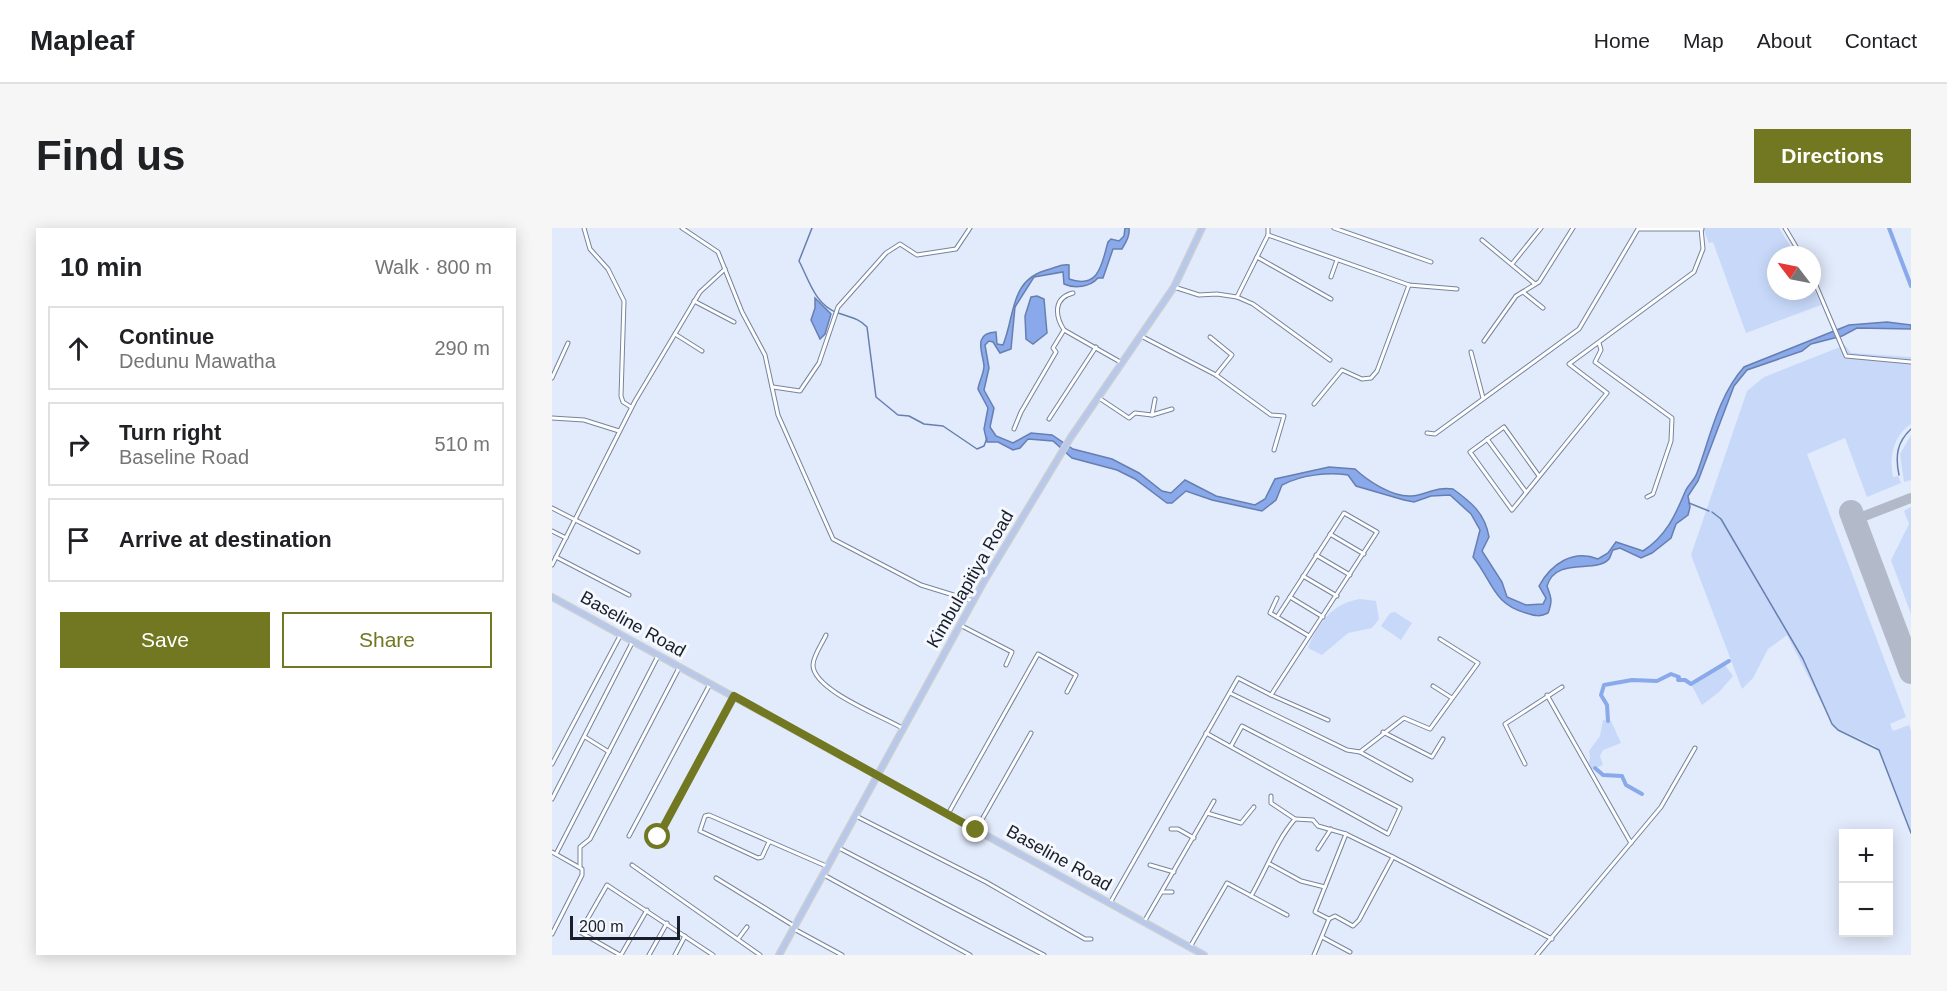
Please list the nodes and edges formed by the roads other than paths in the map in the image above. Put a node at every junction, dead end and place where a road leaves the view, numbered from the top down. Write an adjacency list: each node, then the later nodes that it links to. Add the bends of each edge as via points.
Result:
1 (584, 228): 52 (street, via 590,249 608,269 624,301 621,396)
2 (682, 228): 18 (street, via 718,252)
3 (970, 228): 47 (street, via 956,249 917,255 900,244 886,253 838,307 819,363 800,391)
4 (1202, 228): 22 (main road, Kimbulapitiya Road)
5 (1268, 228): 11 (street)
6 (1334, 228): 16 (street)
7 (1541, 228): 17 (street)
8 (1573, 228): 20 (street)
9 (1785, 228): 13 (street)
10 (1702, 229): 37 (street, via 1703,249 1694,272); 49 (street, via 1638,229 1579,329)
11 (1268, 235): 14 (street); 15 (street)
12 (1482, 240): 17 (street)
13 (1796, 246)
14 (1257, 257): 26 (street); 28 (street)
15 (1337, 260): 19 (street, via 1330,270); 21 (street)
16 (1431, 262)
17 (1512, 264): 20 (street)
18 (725, 268): 29 (street); 47 (street, via 765,355)
19 (1331, 277)
20 (1535, 284): 24 (street)
21 (1409, 285): 23 (street); 51 (street, via 1377,371 1371,378 1362,379 1342,370)
22 (1174, 287): 26 (street, via 1199,296); 34 (main road, Kimbulapitiya Road)
23 (1457, 289)
24 (1523, 292): 30 (street); 36 (street)
25 (1073, 293): 32 (street, via 1057,309 1056,318)
26 (1237, 297): 42 (street, via 1253,304)
27 (1821, 297): 43 (street, via 1843,353 1849,358)
28 (1331, 299)
29 (694, 301): 31 (street); 33 (street)
30 (1543, 308)
31 (734, 322)
32 (1064, 330): 39 (street); 57 (street, via 1056,339 1056,352)
33 (675, 334): 40 (street); 52 (street)
34 (1141, 336): 44 (main road, Kimbulapitiya Road); 45 (street)
35 (1210, 337): 45 (street, via 1232,355)
36 (1484, 341)
37 (1599, 342): 62 (street, via 1569,364 1607,393); 64 (street, via 1601,350 1595,362 1672,418 1671,441 1653,494)
38 (568, 343): 46 (street)
39 (1096, 347): 44 (street); 56 (street)
40 (702, 351)
41 (1471, 352): 49 (street)
42 (1330, 360)
43 (1911, 362)
44 (1123, 364): 48 (main road, Kimbulapitiya Road)
45 (1216, 375): 61 (street, via 1271,415 1284,416)
46 (552, 377)
47 (772, 387): 82 (street, via 778,415 833,539 911,581)
48 (1099, 398): 54 (street, via 1129,418 1135,413); 82 (main road, Kimbulapitiya Road, via 1071,437)
49 (1483, 398): 59 (street, via 1435,434)
50 (1155, 399): 54 (street)
51 (1314, 404)
52 (631, 407): 58 (street)
53 (1172, 409): 54 (street)
54 (1152, 416)
55 (552, 418): 58 (street, via 584,420)
56 (1049, 419)
57 (1014, 429)
58 (619, 431): 66 (street)
59 (1426, 433)
60 (1487, 439): 62 (street, via 1504,427); 63 (street); 63 (street, via 1470,452 1512,510)
61 (1274, 450)
62 (1539, 476): 63 (street)
63 (1526, 492)
64 (1647, 497)
65 (552, 508): 66 (street)
66 (575, 520): 69 (street); 70 (street)
67 (552, 531): 69 (street)
68 (1330, 534): 71 (street); 71 (street, via 1344,513 1377,532); 72 (street)
69 (566, 538): 73 (street)
70 (638, 552)
71 (1364, 554): 75 (street)
72 (1316, 555): 75 (street); 76 (street)
73 (556, 557): 74 (street); 77 (street)
74 (552, 565)
75 (1350, 575): 78 (street)
76 (1303, 576): 78 (street); 80 (street)
77 (629, 595)
78 (1337, 596): 84 (street)
79 (552, 597): 86 (main road, Baseline Road)
80 (1290, 597): 83 (street); 84 (street)
81 (1277, 598): 83 (street, via 1270,613)
82 (973, 601): 85 (main road, Kimbulapitiya Road)
83 (1277, 617): 88 (street)
84 (1323, 617): 88 (street)
85 (960, 625): 92 (street, via 1012,652); 104 (main road, Kimbulapitiya Road)
86 (620, 634): 90 (main road, Baseline Road); 114 (street)
87 (826, 635): 104 (street, via 813,664 823,685)
88 (1310, 636): 99 (street)
89 (1440, 639): 102 (street, via 1478,663)
90 (633, 641): 91 (main road, Baseline Road); 108 (street)
91 (659, 655): 93 (main road, Baseline Road); 112 (street)
92 (1006, 664)
93 (680, 667): 94 (main road, Baseline Road); 143 (street, via 590,839 579,847)
94 (711, 684): 101 (main road, Baseline Road); 130 (street)
95 (1433, 686): 102 (street)
96 (1562, 687): 100 (street)
97 (1066, 692): 123 (street, via 1077,675 1038,654)
98 (1230, 693): 99 (street, via 1238,678); 107 (street); 113 (street, via 1347,750)
99 (1271, 695): 103 (street)
100 (1547, 695): 115 (street, via 1505,724); 134 (street)
101 (734, 696): 116 (main road, Baseline Road); 131 (street)
102 (1452, 698): 105 (street, via 1430,729 1404,718)
103 (1328, 720)
104 (902, 728): 116 (main road, Kimbulapitiya Road)
105 (1383, 732): 109 (street, via 1432,757); 113 (street)
106 (1031, 733): 128 (street)
107 (1206, 733): 110 (street); 152 (street)
108 (585, 737): 112 (street); 119 (street)
109 (1443, 739)
110 (1231, 746): 110 (street, via 1388,834 1400,808 1242,726)
111 (1695, 748): 134 (street, via 1661,807)
112 (609, 752): 137 (street)
113 (1360, 752): 117 (street)
114 (552, 764)
115 (1525, 764)
116 (878, 776): 123 (main road, Baseline Road); 124 (main road, Kimbulapitiya Road)
117 (1411, 780)
118 (1271, 796): 125 (street, via 1270,803)
119 (552, 799)
120 (1214, 801): 122 (street)
121 (1254, 807): 122 (street, via 1241,823)
122 (1207, 813): 132 (street)
123 (948, 814): 128 (main road, Baseline Road)
124 (856, 816): 135 (main road, Kimbulapitiya Road); 164 (street)
125 (1295, 819): 127 (street, via 1313,820 1318,826); 140 (street, via 1283,833)
126 (1171, 829): 132 (street)
127 (1331, 829): 129 (street); 136 (street)
128 (976, 830): 152 (main road, Baseline Road)
129 (1346, 834): 138 (street); 148 (street)
130 (629, 836)
131 (658, 837)
132 (1194, 838): 145 (street)
133 (769, 842): 133 (street, via 709,814 699,831 758,858); 144 (street)
134 (1631, 843): 165 (street)
135 (838, 848): 144 (main road, Kimbulapitiya Road); 178 (street)
136 (1318, 849)
137 (555, 853): 139 (street); 143 (street)
138 (1393, 856): 155 (street, via 1353,926 1335,916); 165 (street)
139 (552, 860)
140 (1270, 864): 148 (street, via 1301,881); 151 (street)
141 (632, 865): 163 (street)
142 (1150, 865): 145 (street)
143 (580, 867): 160 (street, via 582,875)
144 (828, 867): 146 (main road, Kimbulapitiya Road)
145 (1174, 872): 149 (street)
146 (824, 875): 159 (main road, Kimbulapitiya Road); 177 (street)
147 (716, 878): 159 (street)
148 (1325, 887): 155 (street, via 1315,912)
149 (1162, 892): 150 (street); 156 (street)
150 (1172, 892)
151 (1251, 896): 154 (street); 166 (street, via 1227,883)
152 (1110, 903): 156 (main road, Baseline Road)
153 (647, 910): 157 (street); 169 (street); 169 (street, via 607,885 580,932)
154 (1287, 915)
155 (1329, 919): 162 (street)
156 (1144, 922): 166 (main road, Baseline Road)
157 (667, 923): 161 (street); 170 (street)
158 (747, 927): 163 (street)
159 (795, 927): 175 (main road, Kimbulapitiya Road); 176 (street)
160 (552, 934)
161 (685, 936): 167 (street); 171 (street)
162 (1322, 937): 168 (street); 180 (street)
163 (738, 939): 174 (street)
164 (1091, 939)
165 (1552, 939): 181 (street)
166 (1190, 947): 179 (main road, Baseline Road)
167 (704, 948): 172 (street); 173 (street)
168 (1350, 952)
169 (621, 955)
170 (649, 955)
171 (675, 955)
172 (700, 955)
173 (713, 955)
174 (760, 955)
175 (779, 955)
176 (842, 955)
177 (970, 955)
178 (1044, 955)
179 (1204, 955)
180 (1314, 955)
181 (1537, 955)

